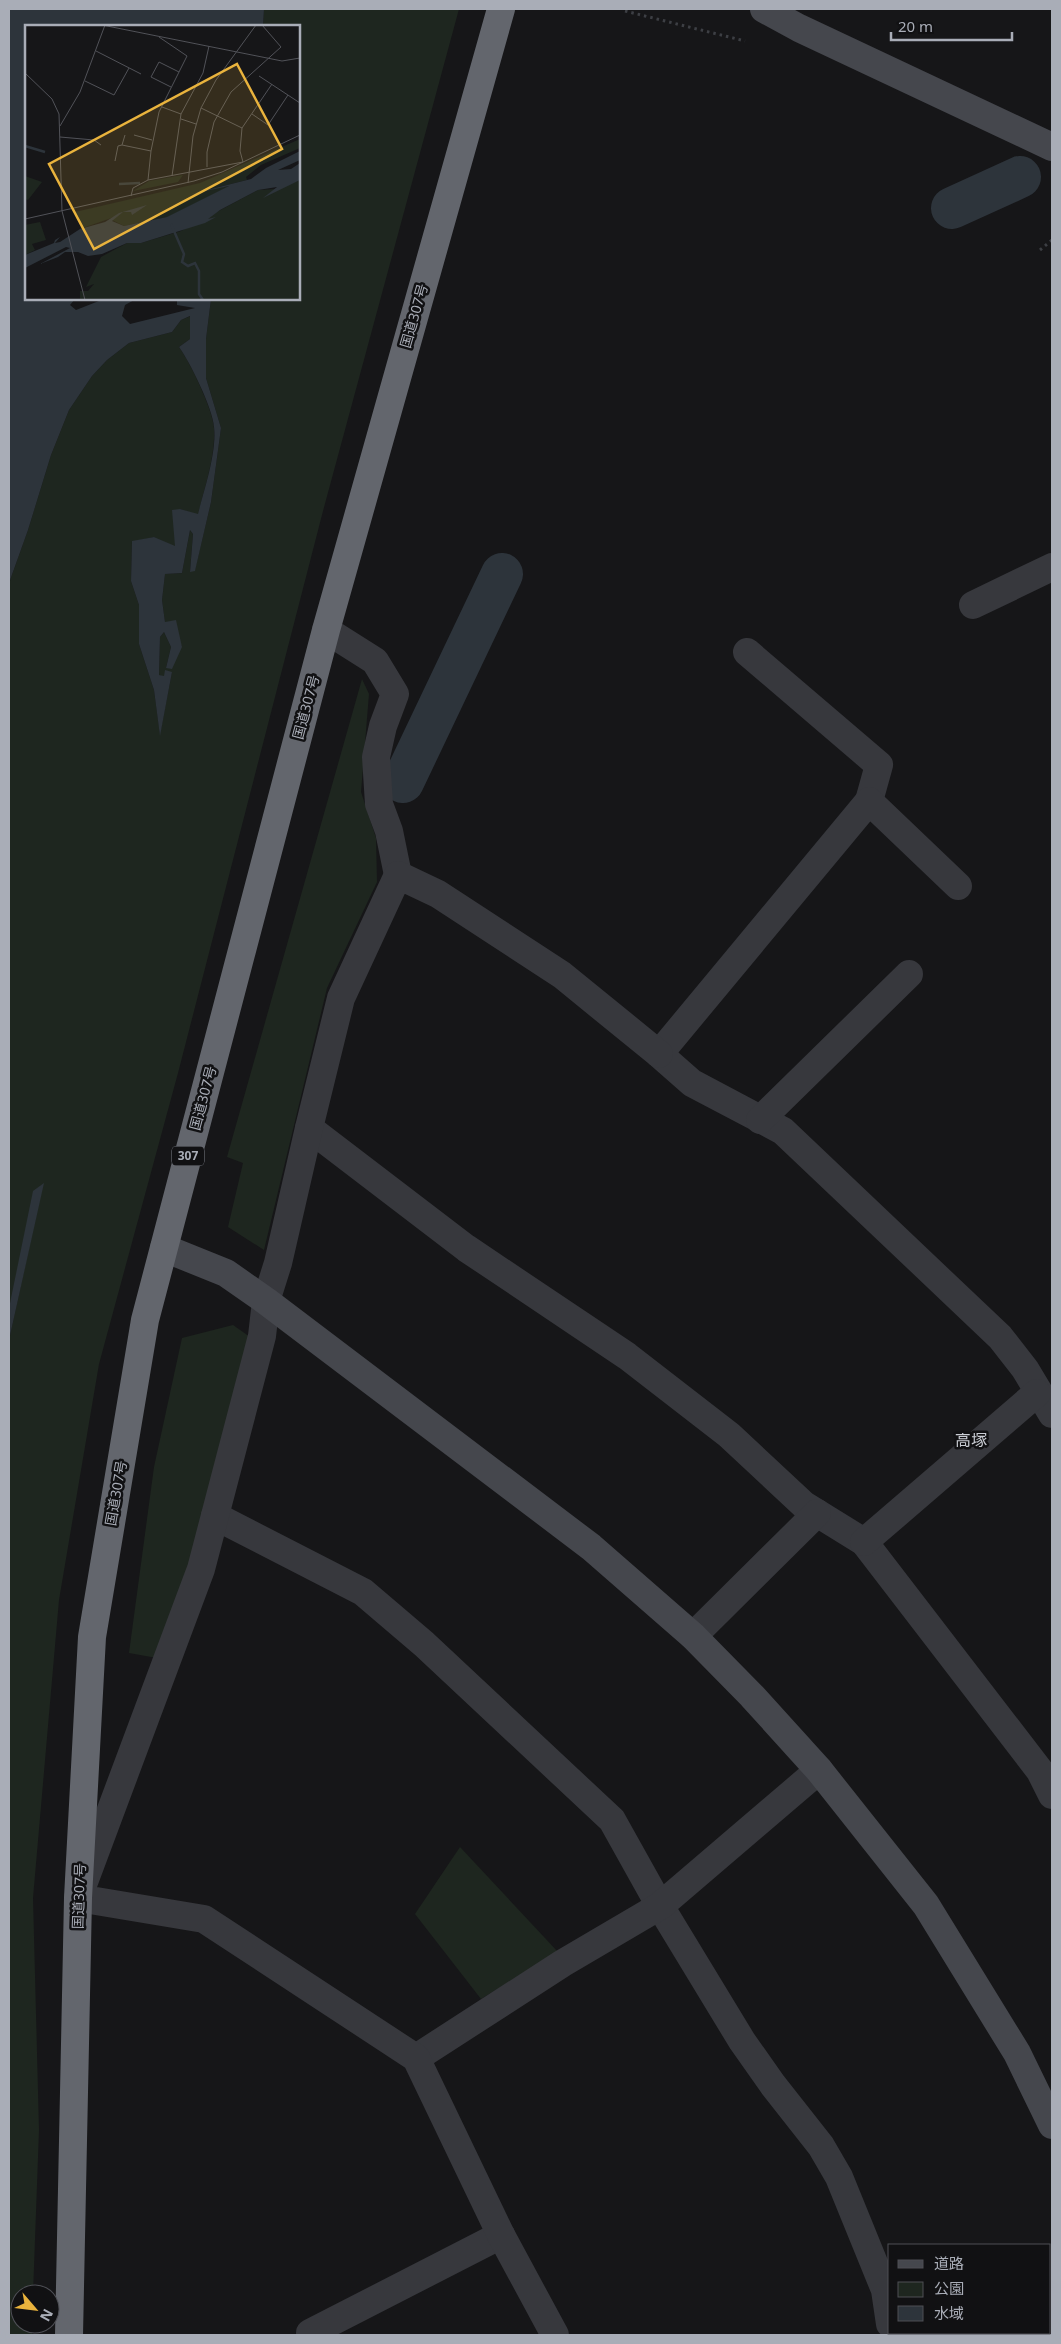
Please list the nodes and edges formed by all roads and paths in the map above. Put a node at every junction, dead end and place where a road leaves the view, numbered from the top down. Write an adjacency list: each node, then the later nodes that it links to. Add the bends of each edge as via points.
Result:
1 (501, 9): 10 (highway, 国道307号 / 307)
2 (764, 9): 5 (street)
3 (625, 12): 4 (path)
4 (745, 41)
5 (1052, 147)
6 (1052, 240): 7 (path)
7 (1040, 250)
8 (1052, 567): 9 (street)
9 (973, 605)
10 (326, 630): 13 (street, via 375,661 395,694 382,726 376,757 379,804); 19 (highway, 国道307号 / 307)
11 (747, 652): 12 (street, via 879,765)
12 (870, 801): 14 (street); 16 (street)
13 (398, 875): 16 (street, via 438,894 562,975); 18 (street, via 341,998)
14 (958, 886)
15 (909, 974): 17 (street)
16 (659, 1054): 17 (street, via 692,1082)
17 (760, 1120): 21 (street, via 783,1131 1000,1337 1025,1369)
18 (308, 1128): 20 (street, via 278,1263); 22 (street, via 466,1248 670,1388)
19 (164, 1248): 20 (street, via 226,1273); 28 (highway, 国道307号 / 307, via 145,1320 92,1637)
20 (266, 1301): 23 (street, via 262,1336); 25 (street, via 584,1541)
21 (1045, 1404): 24 (street)
22 (817, 1513): 24 (street); 25 (street)
23 (215, 1516): 28 (street, via 201,1569); 29 (street, via 363,1592 424,1644 612,1820)
24 (864, 1542): 27 (street, via 1040,1771)
25 (693, 1636): 26 (street)
26 (819, 1770): 29 (street); 31 (street, via 926,1905 1017,2053)
27 (1052, 1795)
28 (78, 1898): 30 (street, via 204,1919); 34 (highway, 国道307号 / 307)
29 (660, 1906): 30 (street); 33 (street, via 742,2041 821,2146 839,2177 885,2290)
30 (416, 2058): 32 (street)
31 (1052, 2125)
32 (501, 2235): 35 (street, via 310,2333); 36 (street)
33 (888, 2310)
34 (69, 2335)
35 (312, 2335)
36 (554, 2335)

